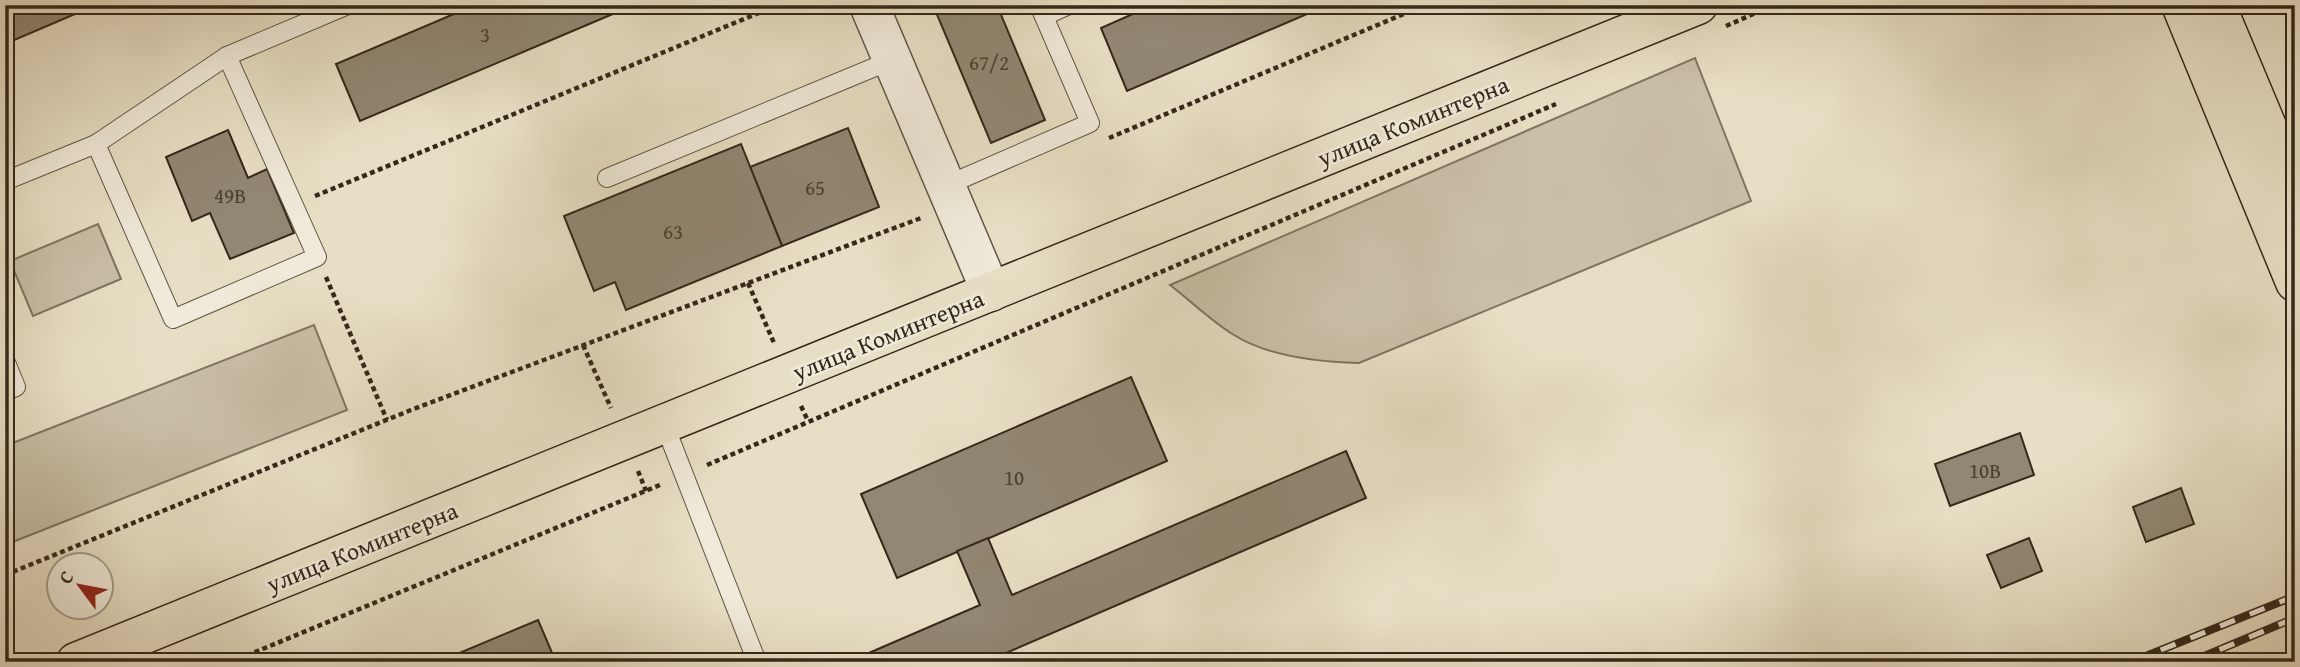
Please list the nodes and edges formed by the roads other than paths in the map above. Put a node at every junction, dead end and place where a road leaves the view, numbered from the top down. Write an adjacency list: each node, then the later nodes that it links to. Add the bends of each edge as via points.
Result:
1 (348, 5): 8 (lane)
2 (869, 5): 9 (street)
3 (1069, 5): 6 (lane)
4 (2180, 5): 15 (main road)
5 (2216, 5): 13 (main road)
6 (1041, 11): 14 (lane, via 1090,123)
7 (1708, 18): 16 (main road, улица Коминтерна)
8 (227, 56): 10 (lane); 10 (lane, via 317,257 173,319)
9 (892, 60): 11 (lane); 14 (street)
10 (96, 144): 12 (lane)
11 (607, 178)
12 (5, 181)
13 (2295, 193)
14 (950, 195): 16 (street)
15 (2295, 282)
16 (991, 292): 19 (main road, улица Коминтерна)
17 (5, 360): 18 (lane, via 16,387)
18 (5, 391)
19 (665, 426): 20 (main road, улица Коминтерна); 21 (lane)
20 (76, 662)
21 (757, 662)

